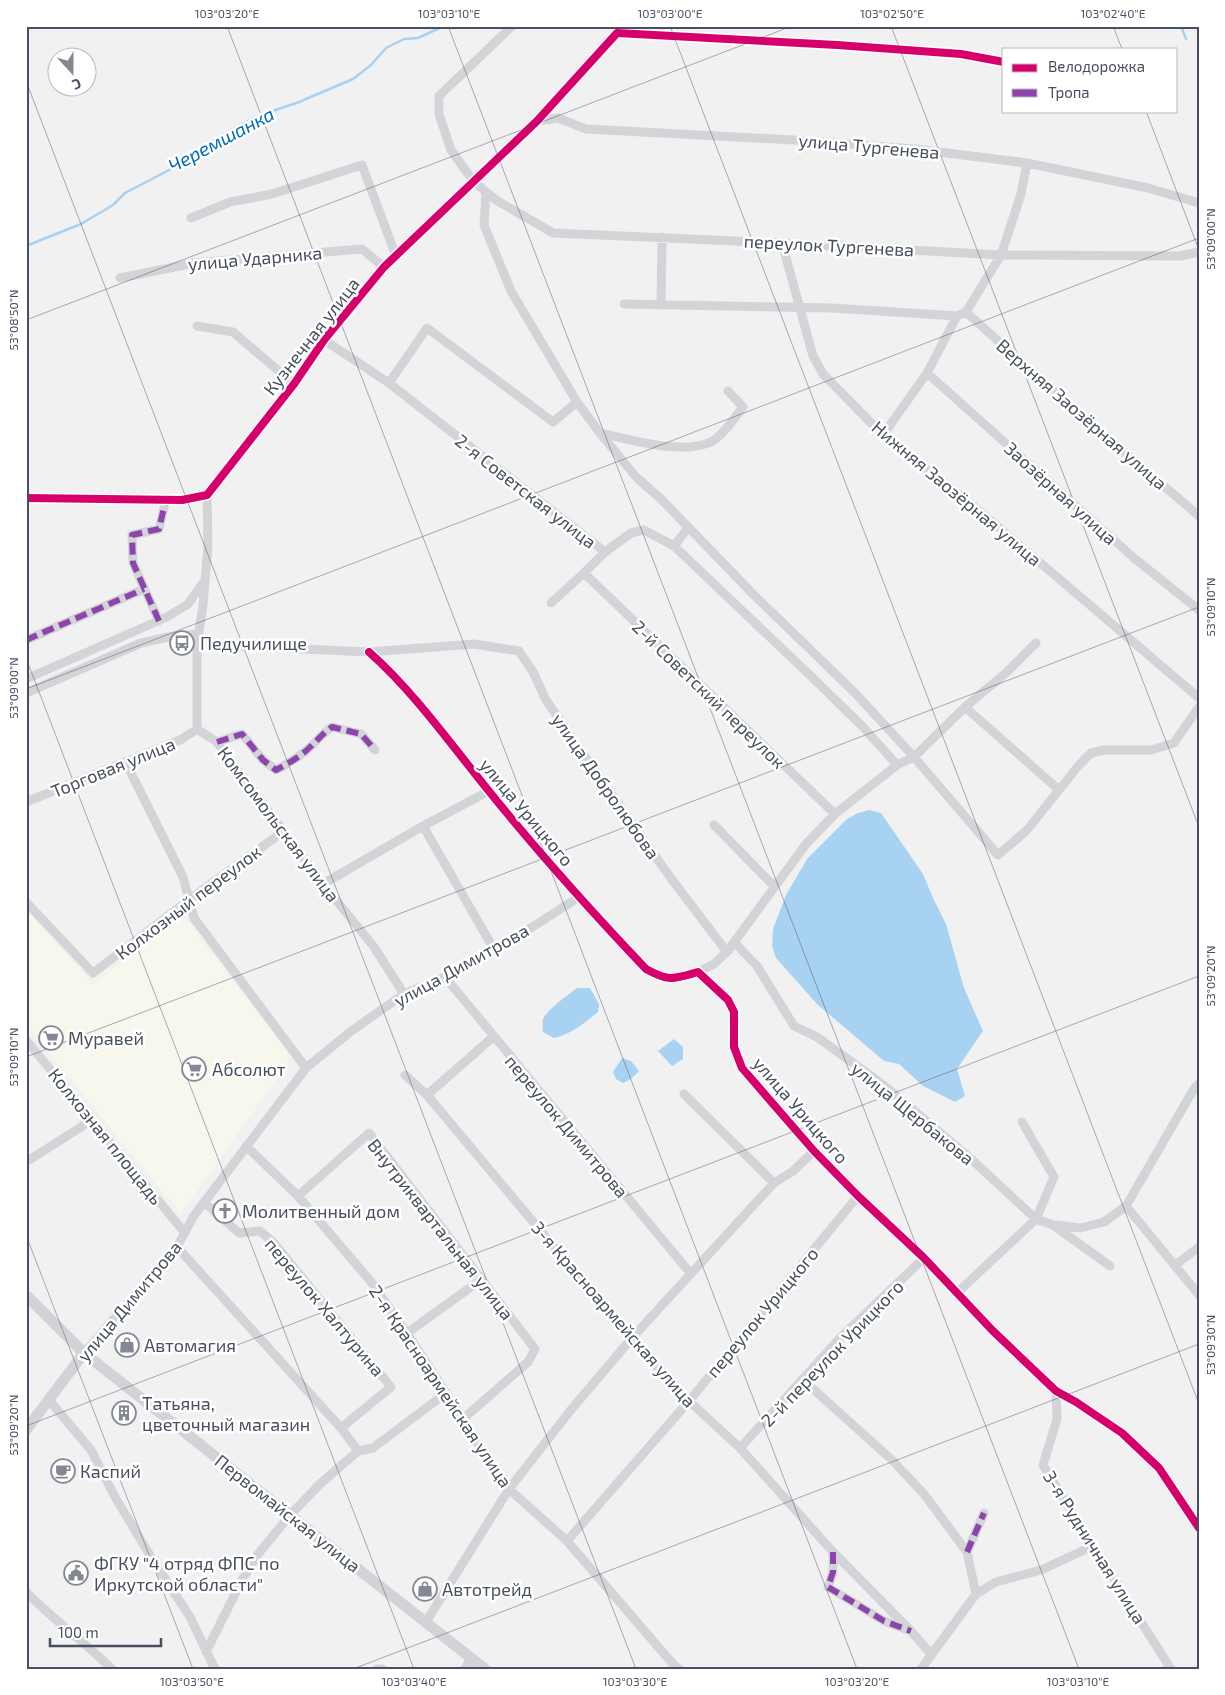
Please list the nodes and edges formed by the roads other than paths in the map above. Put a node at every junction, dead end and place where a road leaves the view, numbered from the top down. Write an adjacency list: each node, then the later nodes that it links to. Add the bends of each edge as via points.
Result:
1 (512, 26): 5 (street, переулок Тургенева, via 439,96 439,114 451,150)
2 (1002, 62): 3 (street, Кузнечная улица, via 961,54 617,33)
3 (537, 121): 4 (street, улица Тургенева, via 558,118 586,130 915,149); 5 (street, Кузнечная улица)
4 (1027, 163): 7 (street, улица Тургенева, via 1148,188); 12 (street, via 1021,194)
5 (474, 182): 6 (street, переулок Тургенева); 13 (street, Кузнечная улица)
6 (486, 193): 9 (street, переулок Тургенева, via 553,233); 26 (street, via 484,225 511,291)
7 (1199, 203)
8 (191, 218): 13 (street, via 230,202 272,194 362,165)
9 (662, 237): 10 (street, переулок Тургенева); 17 (street)
10 (782, 243): 12 (street, переулок Тургенева); 18 (street, Нижняя Заозёрная улица)
11 (1199, 252): 12 (street, переулок Тургенева, via 1180,256)
12 (1001, 255): 19 (street)
13 (396, 256): 14 (street, Кузнечная улица)
14 (384, 267): 15 (street, улица Ударника, via 362,249 194,263); 21 (street, Кузнечная улица)
15 (120, 278)
16 (624, 304): 17 (street)
17 (661, 306): 18 (street)
18 (800, 309): 19 (street); 28 (street, Нижняя Заозёрная улица, via 823,374)
19 (962, 314): 22 (street); 32 (street, Верхняя Заозёрная улица)
20 (197, 326): 24 (street, via 233,332)
21 (324, 340): 23 (street, 2-я Советская улица); 24 (street, Кузнечная улица)
22 (927, 374): 28 (street); 40 (street, Заозёрная улица, via 1134,558)
23 (389, 383): 26 (street, via 427,328 553,422); 35 (street, 2-я Советская улица)
24 (294, 384): 29 (street, Кузнечная улица)
25 (728, 391): 27 (street, via 742,407 712,442 690,447 643,443)
26 (578, 402): 27 (street)
27 (600, 433): 33 (street, via 636,477)
28 (883, 435): 49 (street, Нижняя Заозёрная улица, via 977,509)
29 (207, 495): 31 (street, via 182,500); 37 (street)
30 (26, 498): 31 (street)
31 (166, 499): 38 (street, via 159,528 132,535 133,563)
32 (1199, 516)
33 (688, 528): 34 (street); 55 (street, via 855,693)
34 (674, 546): 35 (street, 2-я Советская улица, via 644,530 631,533); 57 (street, 2-я Советская улица, via 864,728)
35 (605, 552): 36 (street)
36 (584, 574): 39 (street); 61 (street, 2-й Советский переулок)
37 (205, 580): 41 (street, via 188,604); 42 (street)
38 (144, 589): 41 (street); 43 (street)
39 (551, 603)
40 (1199, 610)
41 (159, 621): 47 (street)
42 (198, 634): 45 (street); 48 (street, via 141,643)
43 (26, 640)
44 (1036, 643): 50 (street)
45 (197, 644): 46 (street, улица Добролюбова); 52 (street)
46 (369, 652): 59 (street, улица Урицкого, via 422,709); 72 (street, улица Добролюбова, via 474,644 519,651 546,700 577,745)
47 (26, 678)
48 (26, 692)
49 (1199, 698)
50 (965, 707): 55 (street); 58 (street)
51 (1199, 707): 58 (street, via 1174,743 1151,750 1091,753)
52 (197, 729): 53 (street, Комсомольская улица); 56 (street, Торговая улица, via 182,739)
53 (217, 742): 54 (street, via 242,734 262,760 276,770 308,749 332,727 361,734); 64 (street, Комсомольская улица)
54 (375, 750)
55 (914, 757): 57 (street); 58 (street, via 998,855 1027,830)
56 (126, 763): 60 (street, Торговая улица); 68 (street, via 183,877)
57 (898, 765): 61 (street)
58 (1060, 790)
59 (488, 791): 63 (street); 67 (street, улица Урицкого)
60 (26, 802)
61 (835, 814): 66 (street, via 806,844)
62 (714, 825): 66 (street)
63 (423, 826): 65 (street); 71 (street)
64 (284, 831): 65 (street, Комсомольская улица); 68 (street, Колхозный переулок)
65 (323, 884): 75 (street, Комсомольская улица, via 374,947)
66 (774, 886): 70 (street)
67 (579, 898): 71 (street, улица Димитрова); 73 (street, улица Урицкого, via 646,969 660,977 674,979)
68 (190, 899): 69 (street, Колхозный переулок, via 93,973); 78 (street, via 194,918)
69 (26, 902)
70 (734, 942): 72 (street); 93 (street, улица Щербакова, via 757,966 794,1026 817,1037 886,1087)
71 (495, 951): 74 (street, улица Димитрова)
72 (727, 952): 73 (street)
73 (698, 972): 86 (street, улица Урицкого, via 728,1000 734,1012 734,1047 742,1068)
74 (444, 978): 75 (street, улица Димитрова); 76 (street, переулок Димитрова)
75 (404, 994): 78 (street, улица Димитрова)
76 (493, 1037): 82 (street); 101 (street, переулок Димитрова)
77 (26, 1040): 83 (street, Колхозная площадь)
78 (306, 1068): 85 (street, улица Димитрова)
79 (405, 1075): 82 (street, 3-я Красноармейская улица)
80 (1199, 1084): 92 (street)
81 (684, 1094): 88 (street)
82 (427, 1095): 107 (street, 3-я Красноармейская улица)
83 (92, 1120): 87 (street); 95 (street, Колхозная площадь)
84 (1022, 1122): 93 (street, via 1054,1177)
85 (246, 1146): 89 (street, 2-я Красноармейская улица); 91 (street, улица Димитрова)
86 (814, 1151): 88 (street); 90 (street, улица Урицкого)
87 (26, 1162)
88 (774, 1183): 101 (street)
89 (298, 1196): 102 (street, Внутриквартальная улица, via 369,1133); 106 (street, 2-я Красноармейская улица, via 372,1284)
90 (858, 1196): 98 (street, улица Урицкого); 113 (street, переулок Урицкого)
91 (204, 1202): 95 (street, улица Димитрова); 115 (street, переулок Халтурина, via 238,1233 260,1231 274,1242 390,1387)
92 (1126, 1206): 94 (street, via 1104,1222 1080,1228); 99 (street)
93 (1036, 1219): 94 (street, улица Щербакова); 103 (street)
94 (1053, 1225): 100 (street, улица Щербакова)
95 (185, 1233): 96 (street, улица Димитрова)
96 (177, 1247): 108 (street, улица Димитрова); 115 (street)
97 (1199, 1247): 99 (street)
98 (924, 1258): 103 (street, улица Урицкого); 109 (street, 2-й переулок Урицкого)
99 (1175, 1265): 105 (street)
100 (1110, 1266)
101 (691, 1274): 107 (street)
102 (482, 1279): 106 (street); 114 (street, Внутриквартальная улица, via 535,1349 528,1362)
103 (957, 1293): 110 (street, улица Урицкого)
104 (26, 1295): 108 (main road, Первомайская улица)
105 (1199, 1295)
106 (407, 1333): 111 (street, 2-я Красноармейская улица)
107 (630, 1339): 113 (street, 3-я Красноармейская улица); 119 (street)
108 (84, 1353): 112 (main road, улица Димитрова); 121 (main road, Первомайская улица)
109 (802, 1379): 117 (street, 2-й переулок Урицкого); 126 (street, via 918,1487)
110 (1056, 1391): 122 (street, улица Урицкого, via 1122,1433 1159,1468); 124 (street, 3-я Рудничная улица, via 1057,1419 1043,1465)
111 (446, 1393): 114 (street, 2-я Красноармейская улица); 118 (street, via 373,1448)
112 (49, 1400): 116 (main road, улица Димитрова); 131 (street, via 91,1450 115,1497 190,1617)
113 (689, 1401): 117 (street, 3-я Красноармейская улица); 123 (street, переулок Урицкого)
114 (463, 1419): 119 (street, 2-я Красноармейская улица)
115 (341, 1428): 118 (street)
116 (26, 1430)
117 (740, 1448): 125 (street, 3-я Красноармейская улица)
118 (358, 1451): 121 (street)
119 (509, 1489): 123 (street, 2-я Красноармейская улица); 129 (street)
120 (984, 1513): 126 (street)
121 (290, 1515): 129 (main road, Первомайская улица); 131 (street, via 242,1580)
122 (1199, 1528)
123 (567, 1541): 140 (street, 2-я Красноармейская улица)
124 (1093, 1546): 128 (street, via 1040,1570 996,1582); 142 (street, 3-я Рудничная улица)
125 (833, 1552): 130 (street, 3-я Красноармейская улица); 130 (street, via 833,1572 828,1587 884,1621)
126 (967, 1552): 128 (street)
127 (26, 1592): 134 (street)
128 (976, 1594): 132 (street)
129 (426, 1622): 133 (main road, Первомайская улица)
130 (911, 1631): 132 (street, 3-я Красноармейская улица)
131 (206, 1652): 135 (street)
132 (931, 1654): 141 (street)
133 (471, 1658): 138 (street); 139 (main road, Первомайская улица)
134 (112, 1669)
135 (215, 1669)
136 (377, 1669): 137 (street)
137 (382, 1669)
138 (465, 1669)
139 (486, 1669)
140 (679, 1669)
141 (921, 1669)
142 (1171, 1669)

